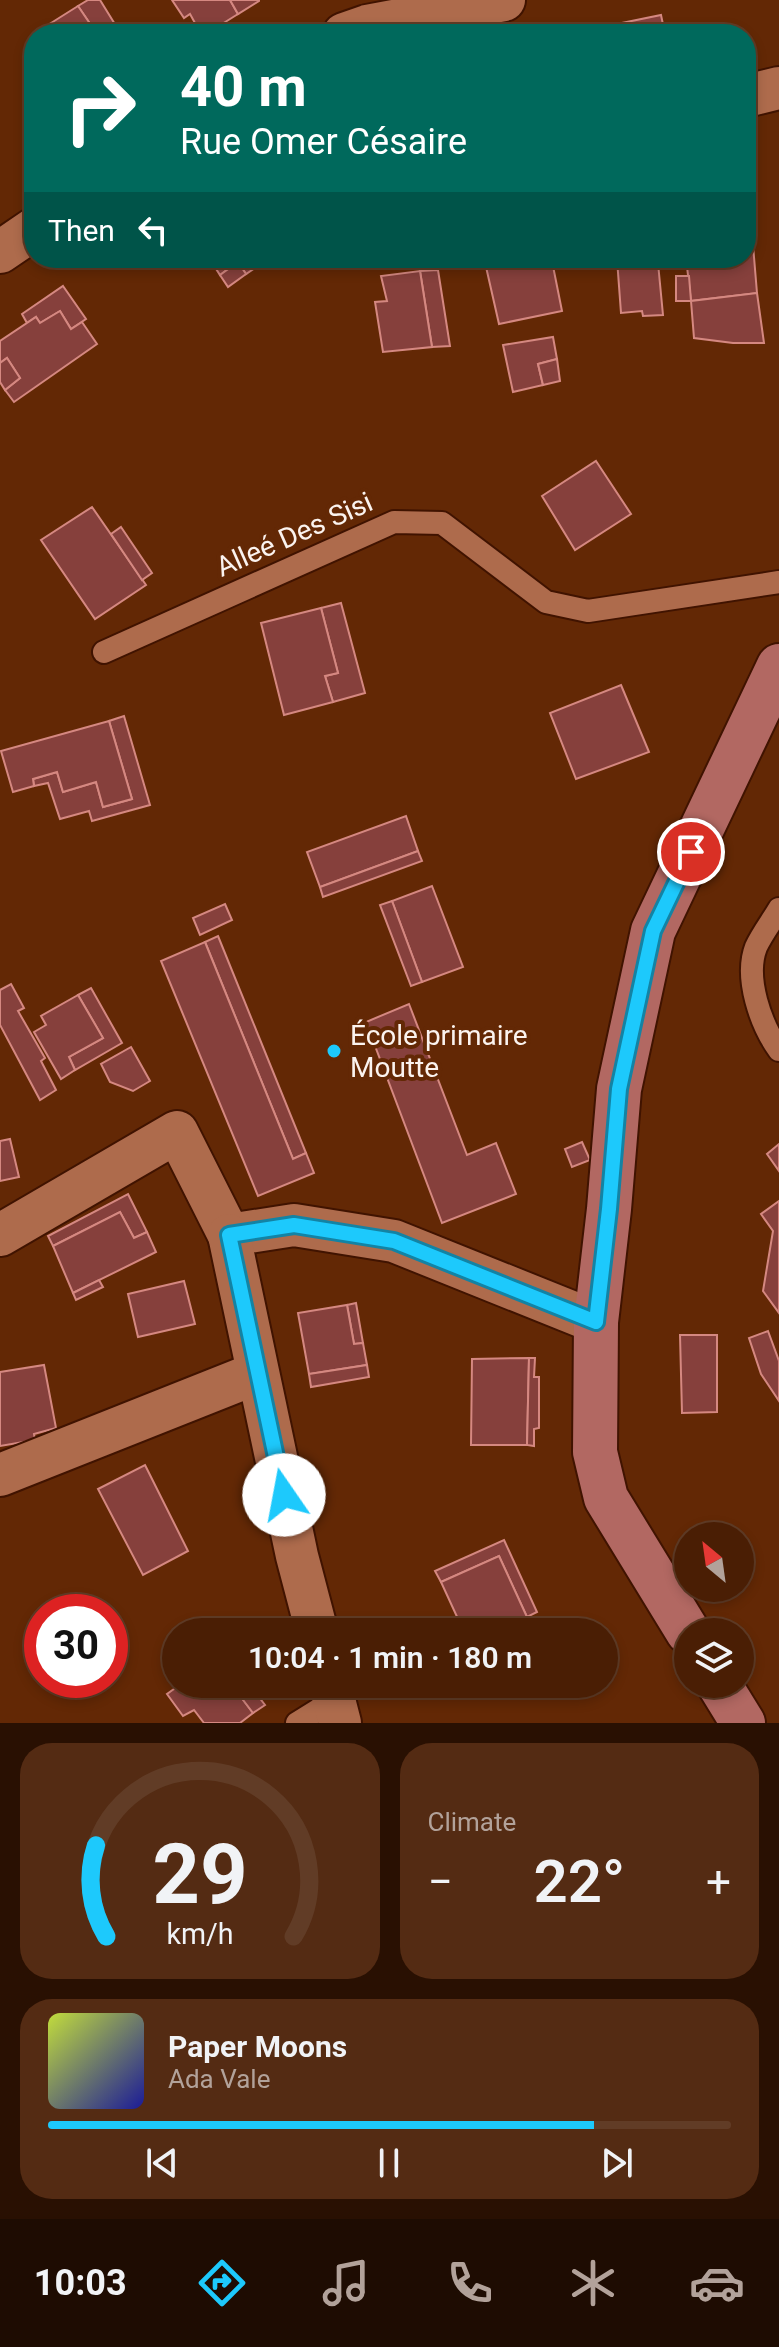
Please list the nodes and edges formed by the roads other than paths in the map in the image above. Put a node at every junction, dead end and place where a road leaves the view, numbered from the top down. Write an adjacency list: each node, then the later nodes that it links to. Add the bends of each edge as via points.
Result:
1 (504, 0): 2 (street)
2 (378, 24)
3 (779, 88): 4 (street)
4 (756, 94)
5 (24, 236): 6 (street)
6 (0, 252)
7 (779, 582): 8 (lane, Alleé Des Sisi, via 588,611 546,602 442,523 394,522)
8 (104, 652)
9 (779, 666): 14 (street, via 653,931 619,1089)
10 (779, 909): 11 (lane, via 756,948 751,968 765,1025)
11 (779, 1050)
12 (0, 1235): 13 (street, via 177,1132)
13 (229, 1235): 14 (street, via 294,1225 394,1241); 15 (street)
14 (596, 1322): 18 (street, via 595,1452 606,1498)
15 (257, 1373): 16 (street); 17 (street)
16 (0, 1475)
17 (313, 1618)
18 (679, 1618)
19 (728, 1698): 22 (street)
20 (335, 1702): 21 (lane)
21 (297, 1723)
22 (743, 1723)

